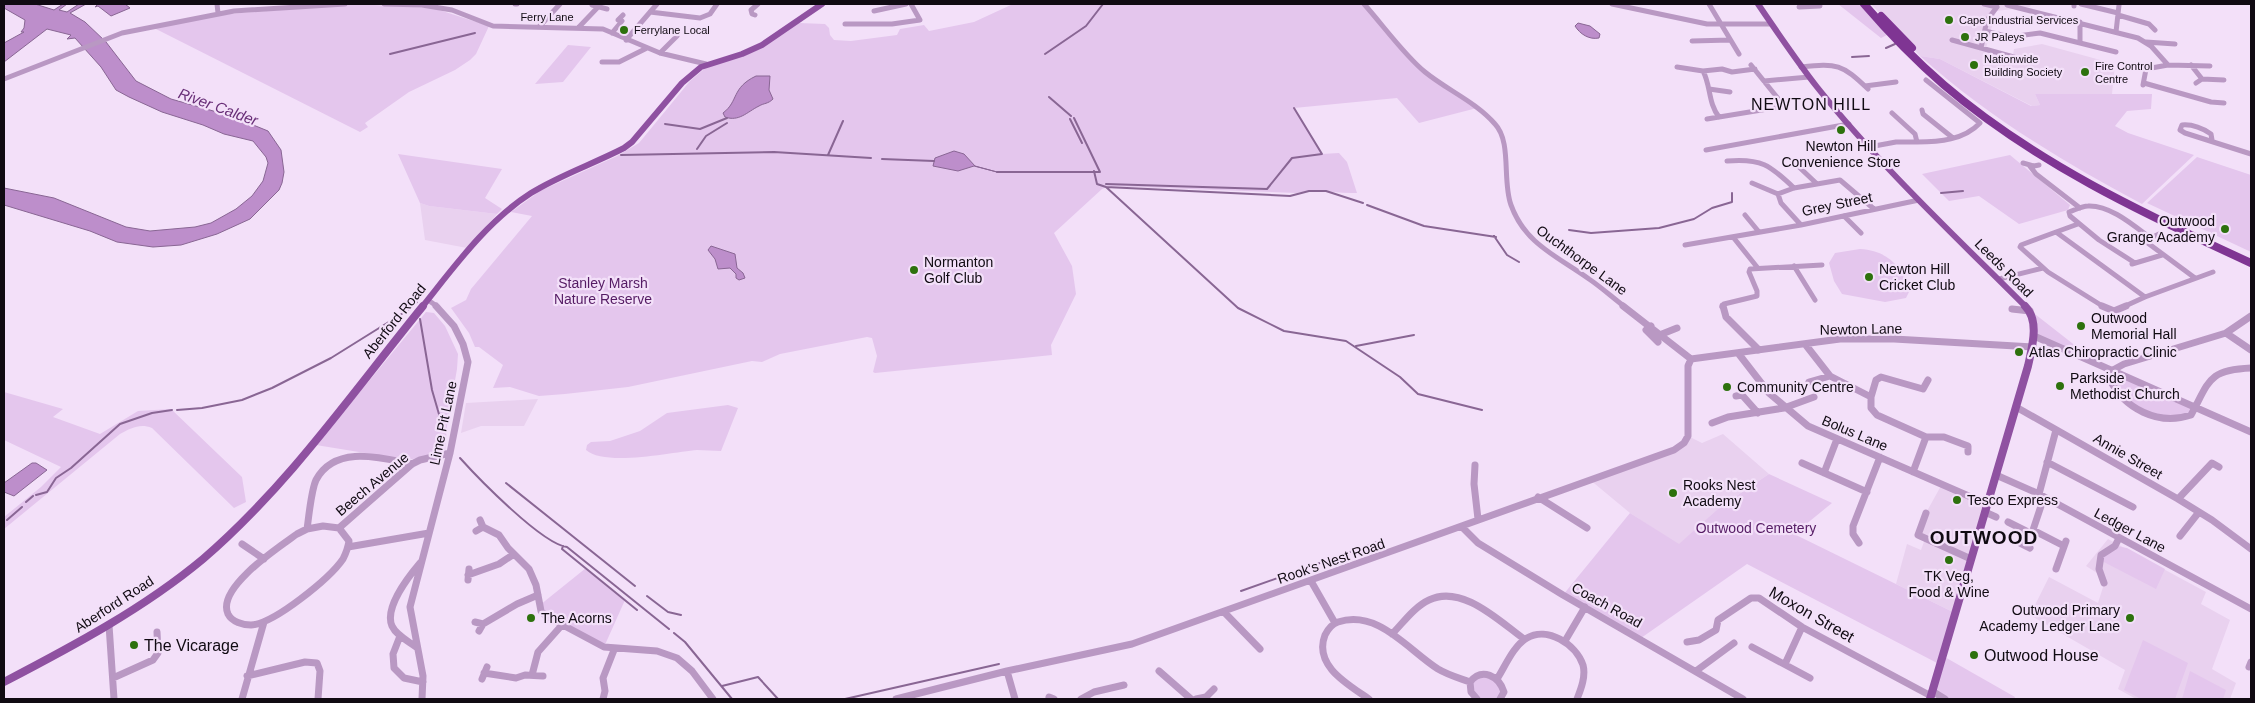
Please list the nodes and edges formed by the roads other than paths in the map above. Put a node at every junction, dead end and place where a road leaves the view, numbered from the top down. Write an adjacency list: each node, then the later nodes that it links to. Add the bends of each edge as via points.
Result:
1 (217, 4): 34 (street)
2 (345, 4): 34 (street)
3 (384, 4): 22 (street, Ferry Lane)
4 (560, 4): 44 (street)
5 (657, 4): 33 (street)
6 (717, 4): 33 (street, via 705,17)
7 (758, 4): 37 (street, via 751,10)
8 (822, 4): 67 (main road, Aberford Road, via 762,45)
9 (906, 4): 32 (street)
10 (910, 4): 43 (street, via 920,20)
11 (1364, 4): 136 (street, Ouchthorpe Lane, via 1424,71 1497,125 1504,142 1509,199 1529,237)
12 (1612, 4): 39 (street)
13 (1709, 4): 39 (street)
14 (1758, 4): 40 (main road, Leeds Road)
15 (1818, 4): 27 (street, via 1820,6)
16 (1864, 4): 121 (highway, via 1889,34 1939,80 2018,139 2137,208)
17 (1872, 4): 120 (highway, via 1946,79 2017,131 2142,204)
18 (1984, 4): 28 (street); 30 (street)
19 (2007, 4): 24 (street); 28 (street)
20 (2035, 4): 31 (street)
21 (2081, 4): 35 (street)
22 (436, 5): 44 (street, Ferry Lane, via 493,26)
23 (592, 5): 26 (street)
24 (2015, 5): 31 (street)
25 (2119, 5): 35 (street)
26 (599, 6): 29 (street); 45 (street)
27 (1801, 6)
28 (1997, 7): 30 (street)
29 (607, 9)
30 (1991, 10): 47 (street)
31 (2033, 10): 38 (street)
32 (874, 11)
33 (650, 12): 52 (street)
34 (218, 14): 75 (street, via 107,38)
35 (2118, 14): 41 (street); 48 (street)
36 (623, 15): 49 (street)
37 (752, 15)
38 (2080, 22): 48 (street); 58 (street)
39 (1720, 24): 40 (street); 53 (street)
40 (1770, 24): 72 (main road, Leeds Road)
41 (2149, 24): 42 (street); 46 (street)
42 (2157, 24)
43 (847, 26)
44 (539, 27): 45 (street, Ferry Lane)
45 (579, 27): 49 (street, Ferry Lane)
46 (2155, 30)
47 (1985, 31): 58 (street, via 2010,37 2039,30); 61 (street)
48 (2116, 32): 56 (street)
49 (612, 33): 52 (street, Ferry Lane)
50 (678, 35): 63 (street)
51 (2160, 37): 57 (street)
52 (626, 40): 60 (street, Ferry Lane)
53 (1730, 40): 55 (street); 64 (street)
54 (1952, 40): 61 (street)
55 (1692, 41)
56 (2145, 42): 57 (street); 68 (street)
57 (2165, 42): 59 (street)
58 (2080, 43): 62 (street, via 2105,52)
59 (2175, 44)
60 (647, 48): 63 (street, Ferry Lane); 66 (street, via 620,62)
61 (1981, 48): 65 (street)
62 (2116, 52)
63 (660, 53): 67 (street, Ferry Lane)
64 (1739, 54)
65 (2033, 59)
66 (601, 62)
67 (706, 64): 131 (main road, Aberford Road, via 682,83 624,148 539,188 505,213)
68 (2168, 64): 69 (street); 84 (street, via 2146,69 2143,84 2212,104)
69 (2191, 65): 70 (street); 76 (street)
70 (2210, 66)
71 (1677, 67): 73 (street)
72 (1801, 67): 74 (main road, Leeds Road); 80 (street, via 1836,64 1846,68 1866,87)
73 (1703, 71): 79 (street, via 1722,69 1732,72 1753,67); 82 (street)
74 (1809, 77): 79 (street); 89 (main road, Leeds Road)
75 (4, 79)
76 (2202, 79): 78 (street); 81 (street)
77 (1926, 80): 90 (street, via 1980,123)
78 (2224, 80)
79 (1764, 81): 87 (street, via 1780,101 1780,107)
80 (1896, 82)
81 (2196, 83)
82 (1709, 89): 83 (street); 87 (street, via 1710,106)
83 (1731, 92)
84 (2224, 103)
85 (1922, 110): 90 (street)
86 (1892, 113): 92 (street, via 1915,134)
87 (1719, 117): 88 (street)
88 (1707, 119)
89 (1850, 124): 93 (main road, Leeds Road); 94 (street)
90 (1953, 138): 92 (street, via 1932,143)
91 (2212, 140): 91 (street, via 2209,131 2182,125 2180,130); 95 (street)
92 (1917, 142): 93 (street)
93 (1869, 147): 105 (main road, Leeds Road)
94 (1706, 150)
95 (2251, 154)
96 (1727, 161): 103 (street, via 1747,158 1764,162)
97 (2023, 163): 98 (street)
98 (2029, 165): 99 (street); 106 (street)
99 (2039, 165)
100 (1799, 167): 102 (street)
101 (1752, 183): 104 (street)
102 (1816, 184): 103 (street); 107 (street, via 1840,180)
103 (1794, 188): 104 (street)
104 (1778, 194): 111 (street, via 1781,203)
105 (1919, 200): 107 (street, Grey Street); 129 (main road, Leeds Road)
106 (2080, 208): 110 (street, via 2069,212); 117 (street, via 2090,206 2118,216)
107 (1874, 210): 108 (street, Grey Street)
108 (1844, 216): 111 (street, Grey Street); 114 (street)
109 (1739, 217): 112 (street, via 1747,215)
110 (2078, 224): 113 (street); 123 (street)
111 (1801, 225): 112 (street, Grey Street)
112 (1759, 232): 116 (street, Grey Street)
113 (2056, 232): 126 (street, via 2021,245); 130 (street)
114 (1861, 233)
115 (2161, 233): 117 (street)
116 (1733, 237): 118 (street, Grey Street); 125 (street)
117 (2149, 237): 119 (street, via 2145,241)
118 (1685, 245)
119 (2162, 255): 123 (street); 128 (street)
120 (2251, 257)
121 (2251, 263)
122 (1822, 264): 124 (street)
123 (2133, 264)
124 (1794, 266): 125 (street); 132 (street)
125 (1757, 268): 144 (street, via 1749,272 1758,291 1757,296 1728,301 1722,307 1726,317)
126 (2044, 268): 129 (street); 130 (street, via 2109,310 2114,311)
127 (2213, 272): 128 (street)
128 (2195, 278): 130 (street)
129 (1999, 279): 134 (main road, Leeds Road)
130 (2145, 297)
131 (428, 300): 166 (street, Lime Pit Lane, via 442,310 459,335 468,362); 214 (main road, Aberford Road, via 262,501 181,576)
132 (1815, 300)
133 (2012, 309): 134 (street)
134 (2030, 312): 140 (main road, Leeds Road)
135 (2251, 316): 138 (street)
136 (1651, 326): 139 (street, Ouchthorpe Lane); 141 (street, via 1646,330)
137 (1677, 328): 139 (street)
138 (2226, 333): 145 (street); 149 (street)
139 (1662, 334): 147 (street, Ouchthorpe Lane)
140 (2034, 336): 143 (main road, Leeds Road); 149 (street)
141 (1658, 342)
142 (1806, 344): 143 (street, Newton Lane, via 1840,339 1894,339); 144 (street, Newton Lane); 150 (street)
143 (2033, 347): 156 (main road, Leeds Road)
144 (1759, 350): 146 (street, Newton Lane)
145 (2251, 350)
146 (1738, 353): 147 (street, Newton Lane); 157 (street, Bolus Lane, via 1757,380)
147 (1691, 359): 178 (street, Rook's Nest Road, via 1688,366 1688,436 1680,446)
148 (2251, 368): 158 (street, via 2224,371 2211,377)
149 (2113, 370): 158 (street); 158 (street, via 2109,378 2112,387 2142,412 2184,419)
150 (1830, 376): 152 (street); 155 (street)
151 (1928, 380): 155 (street, via 1923,389 1881,377 1876,380)
152 (1809, 382)
153 (1736, 396): 159 (street, via 1742,395)
154 (1814, 397): 157 (street)
155 (1871, 397): 163 (street, via 1871,408 1877,415)
156 (2016, 407): 161 (street, Annie Street); 175 (main road, Leeds Road)
157 (1784, 408): 159 (street); 164 (street, Bolus Lane, via 1808,426)
158 (2196, 408): 162 (street)
159 (1758, 413): 160 (street)
160 (1712, 423)
161 (2056, 430): 169 (street); 179 (street, Annie Street)
162 (2251, 432)
163 (1926, 437): 165 (street, via 1944,437 1968,446); 173 (street)
164 (1837, 439): 167 (street, Bolus Lane); 174 (street)
165 (1968, 452)
166 (450, 453): 170 (street, Beech Avenue); 192 (street, Lime Pit Lane)
167 (1880, 457): 173 (street, Bolus Lane); 176 (street)
168 (1802, 462): 174 (street)
169 (2047, 462): 177 (street); 180 (street)
170 (412, 464): 189 (street, Beech Avenue); 191 (street, via 358,455 335,461 316,480)
171 (1475, 465): 185 (street)
172 (2219, 467): 179 (street, via 2212,463)
173 (1913, 472): 181 (street, Bolus Lane)
174 (1824, 473): 176 (street)
175 (1996, 475): 177 (street, Ledger Lane); 181 (main road, Leeds Road)
176 (1867, 492): 195 (street, via 1853,526)
177 (2041, 496): 194 (street, Ledger Lane); 204 (street, via 2033,530 2065,544)
178 (1538, 497): 185 (street, Rook's Nest Road); 190 (street)
179 (2178, 499): 182 (street, Annie Street)
180 (2133, 507)
181 (1986, 508): 184 (street, Bolus Lane); 202 (main road, Leeds Road)
182 (2199, 512): 193 (street); 199 (street, Annie Street)
183 (1926, 513): 202 (street, via 1918,535)
184 (1996, 517)
185 (1478, 519): 188 (street, Rook's Nest Road)
186 (2008, 522): 198 (street, via 2026,531 2020,543)
187 (480, 526): 200 (street, via 499,535)
188 (1462, 527): 206 (street, Rook's Nest Road); 209 (street, Coach Road, via 1478,543)
189 (339, 528): 191 (street); 197 (street, via 346,536)
190 (1587, 528)
191 (307, 529): 201 (street)
192 (429, 533): 197 (street); 203 (street, Lime Pit Lane)
193 (2180, 536)
194 (2119, 538): 207 (street, via 2116,546 2101,555 2099,569); 210 (street, Ledger Lane)
195 (1859, 543)
196 (242, 544): 201 (street)
197 (348, 547): 212 (street, via 336,568 286,610)
198 (2030, 548)
199 (2251, 549)
200 (514, 554): 205 (street, via 499,564); 208 (street, via 534,577)
201 (264, 559): 212 (street, via 234,587 226,606 229,616 235,621 247,624)
202 (1971, 559): 245 (main road, Leeds Road)
203 (421, 562): 220 (street, Lime Pit Lane, via 413,570 390,612 392,627); 225 (street, Lime Pit Lane, via 410,607)
204 (2056, 569)
205 (468, 575)
206 (1311, 581): 211 (street, Rook's Nest Road); 213 (street)
207 (2104, 583)
208 (538, 595): 215 (street, via 541,612); 216 (street)
209 (1585, 608): 222 (street); 232 (street, Coach Road)
210 (2251, 609)
211 (1224, 612): 227 (street); 230 (street, Rook's Nest Road, via 1132,644)
212 (264, 622): 235 (street)
213 (1335, 623): 219 (street, via 1356,618); 259 (street, via 1326,632 1324,658 1329,669)
214 (109, 625): 237 (street); 240 (main road, Aberford Road)
215 (562, 625): 228 (street); 234 (street, via 538,652)
216 (479, 626)
217 (1802, 627): 223 (street, Moxon Street, via 1766,601 1751,598 1718,620 1716,630 1699,640); 229 (street); 245 (street, Moxon Street)
218 (157, 632): 237 (street, via 158,653 153,660)
219 (1392, 634): 221 (street, via 1428,600 1440,595 1454,595 1467,600); 242 (street, via 1437,668)
220 (400, 636): 225 (street); 241 (street, via 392,654 394,669 404,679)
221 (1524, 639): 222 (street, via 1544,635); 239 (street)
222 (1564, 641): 262 (street, via 1583,665 1584,674)
223 (1687, 642)
224 (1734, 643): 232 (street)
225 (416, 647): 241 (street, Lime Pit Lane)
226 (1752, 647): 229 (street)
227 (1260, 649)
228 (614, 650): 252 (street, via 603,678); 253 (street, via 648,650 675,655 693,670)
229 (1785, 664): 238 (street)
230 (1007, 671): 254 (street, Rook's Nest Road); 255 (street)
231 (1159, 671): 257 (street)
232 (1696, 671): 247 (street, Coach Road)
233 (484, 673): 234 (street, via 516,678)
234 (532, 675): 236 (street)
235 (248, 676): 249 (street); 250 (street, via 305,662 317,663 320,671)
236 (543, 676)
237 (113, 678): 248 (street)
238 (1810, 678)
239 (1498, 679): 242 (street, via 1480,673); 261 (street, via 1504,692)
240 (4, 682)
241 (423, 682): 251 (street, Lime Pit Lane)
242 (1470, 682): 260 (street, via 1471,692)
243 (1124, 685): 246 (street)
244 (1214, 689): 258 (street, via 1206,697)
245 (1931, 695): 263 (street, Moxon Street)
246 (1096, 696): 256 (street)
247 (1740, 698)
248 (114, 699)
249 (242, 699)
250 (318, 699)
251 (422, 699)
252 (603, 699)
253 (713, 699)
254 (896, 699)
255 (1015, 699)
256 (1080, 699)
257 (1191, 699)
258 (1196, 699)
259 (1369, 699)
260 (1477, 699)
261 (1500, 699)
262 (1577, 699)
263 (1945, 699)

